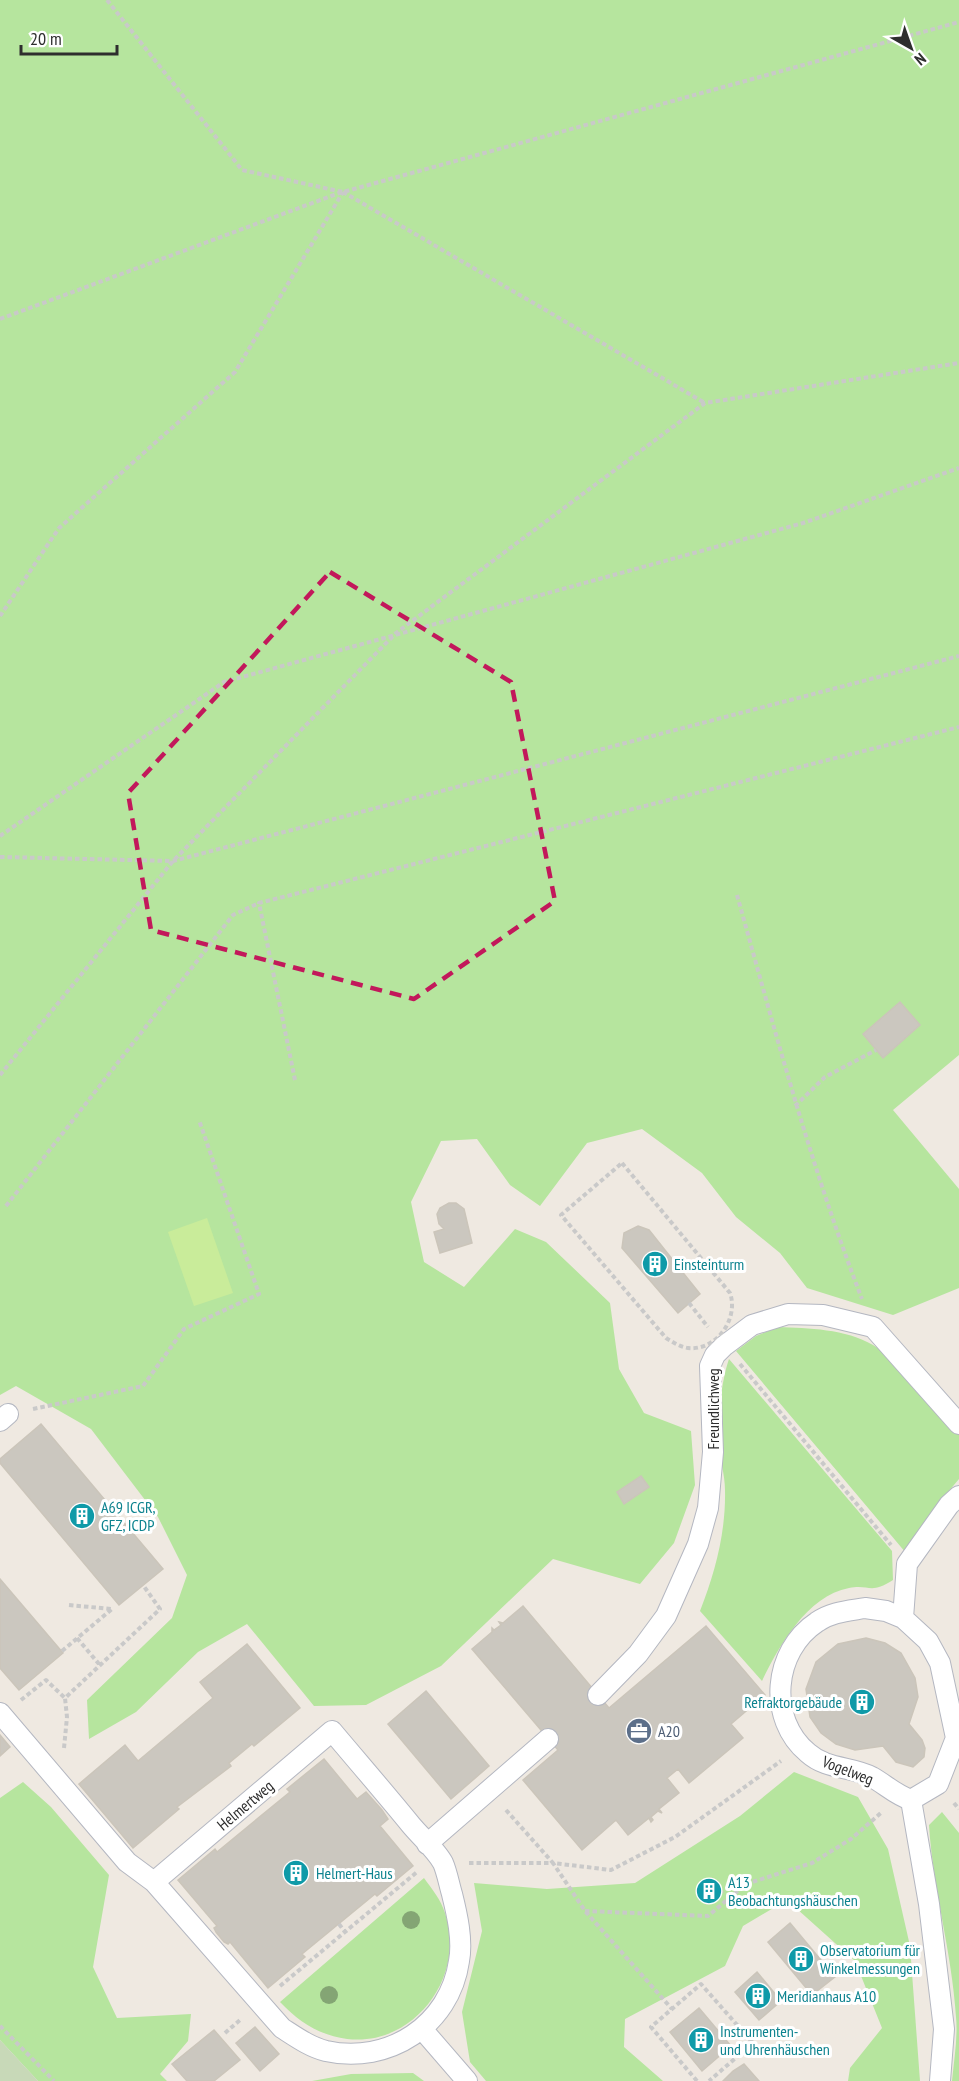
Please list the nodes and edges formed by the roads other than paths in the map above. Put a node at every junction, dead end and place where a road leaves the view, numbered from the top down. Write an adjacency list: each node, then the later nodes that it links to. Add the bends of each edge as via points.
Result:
1 (959, 1424): 4 (lane, Freundlichweg, via 873,1327 823,1315 788,1314 752,1325 720,1341 710,1366 713,1452 708,1508 698,1544 666,1616 638,1654)
2 (959, 1496): 3 (lane, via 907,1564)
3 (903, 1618): 6 (lane, Vogelweg, via 928,1641 940,1663); 8 (lane, Vogelweg, via 865,1608 836,1612 817,1622 801,1635 783,1667 780,1698 786,1722 801,1746 828,1766 870,1776)
4 (598, 1695)
5 (1, 1715): 10 (lane, via 128,1862)
6 (958, 1737): 8 (lane, Vogelweg, via 938,1784)
7 (548, 1738): 9 (lane)
8 (905, 1798): 13 (lane, via 929,1904 944,2030)
9 (427, 1844): 10 (lane, Helmertweg, via 332,1731); 11 (lane, Helmertweg, via 443,1863 458,1927 460,1959 454,1984)
10 (154, 1882): 11 (lane, Helmertweg, via 282,2028 303,2042 324,2051 351,2055 380,2052)
11 (422, 2029): 12 (lane)
12 (467, 2081)
13 (940, 2081)

